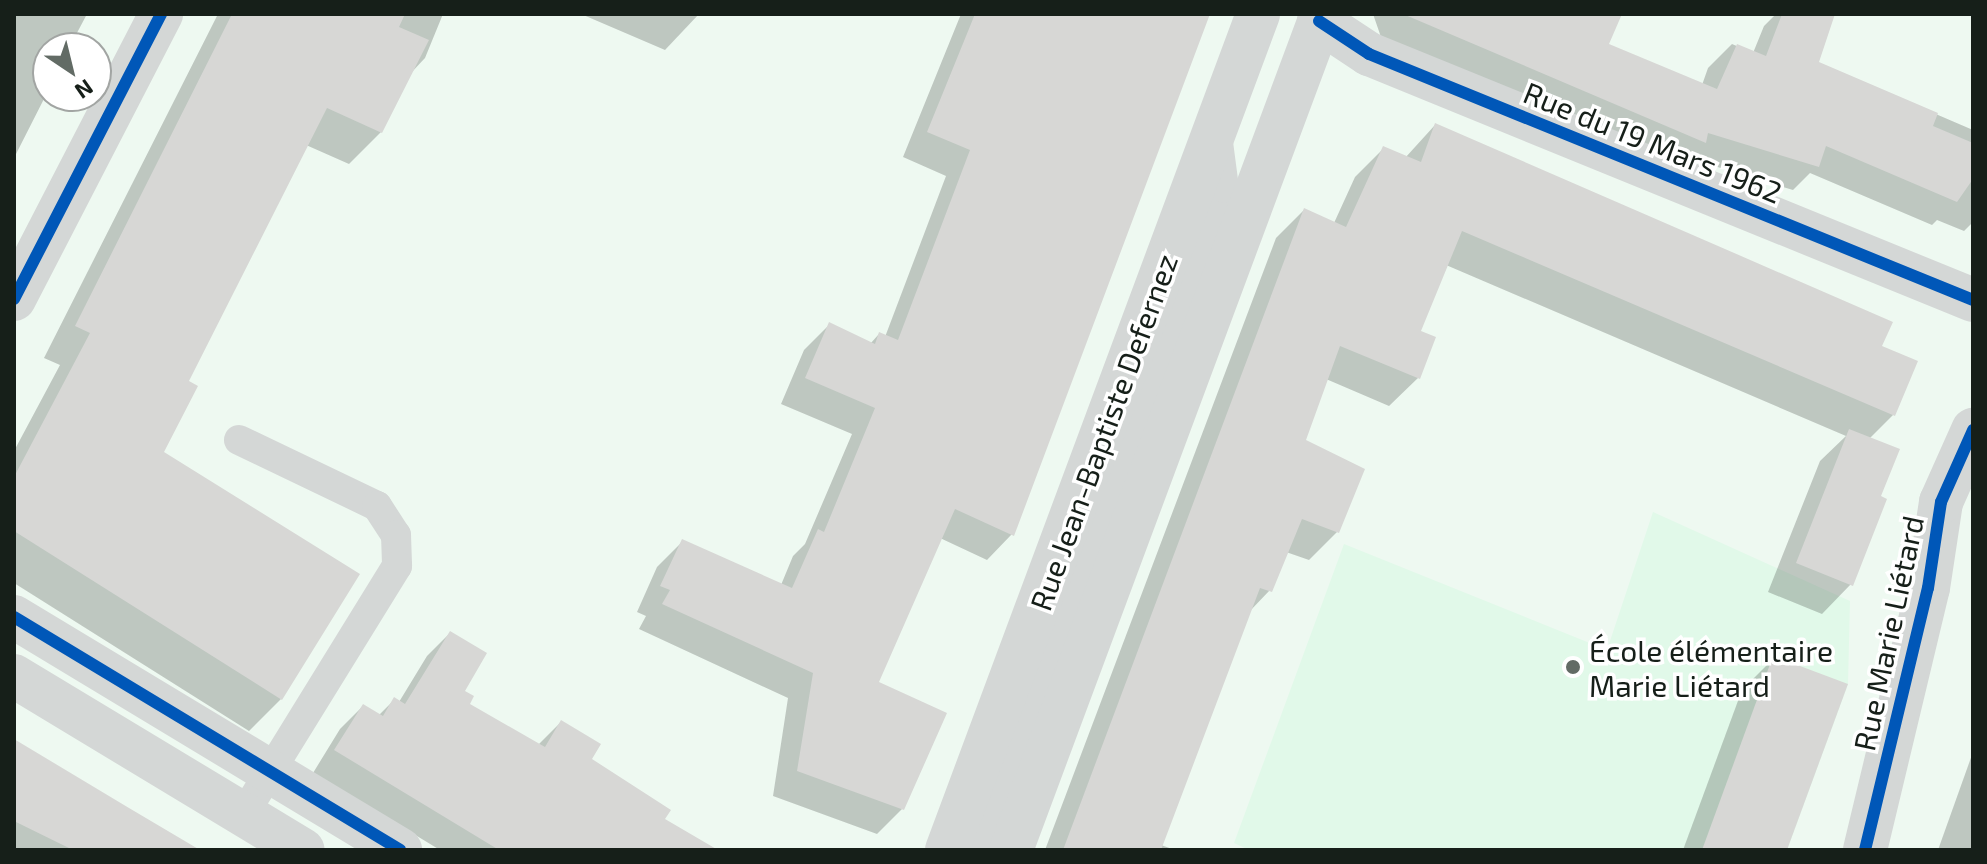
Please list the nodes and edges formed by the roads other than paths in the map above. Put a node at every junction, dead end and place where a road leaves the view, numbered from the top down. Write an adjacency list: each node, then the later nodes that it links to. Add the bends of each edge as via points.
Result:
1 (161, 14): 5 (street)
2 (1258, 14): 4 (street, Rue Jean-Baptiste Defernez)
3 (1320, 16): 6 (street, Rue du 19 Mars 1962, via 1369,54); 18 (street, Rue Jean-Baptiste Defernez)
4 (1216, 129): 16 (street, Rue Jean-Baptiste Defernez); 17 (lane, via 1224,188)
5 (14, 299)
6 (1973, 300)
7 (1973, 430): 19 (street, Rue Marie Liétard, via 1941,502 1928,588)
8 (239, 440): 11 (lane, via 377,506 396,535 397,566)
9 (14, 617): 11 (street)
10 (14, 676): 13 (street)
11 (269, 772): 12 (street); 13 (lane)
12 (333, 810): 14 (street); 15 (street)
13 (244, 814): 14 (street)
14 (303, 850)
15 (400, 850)
16 (947, 850)
17 (981, 850)
18 (1011, 850)
19 (1865, 850)

